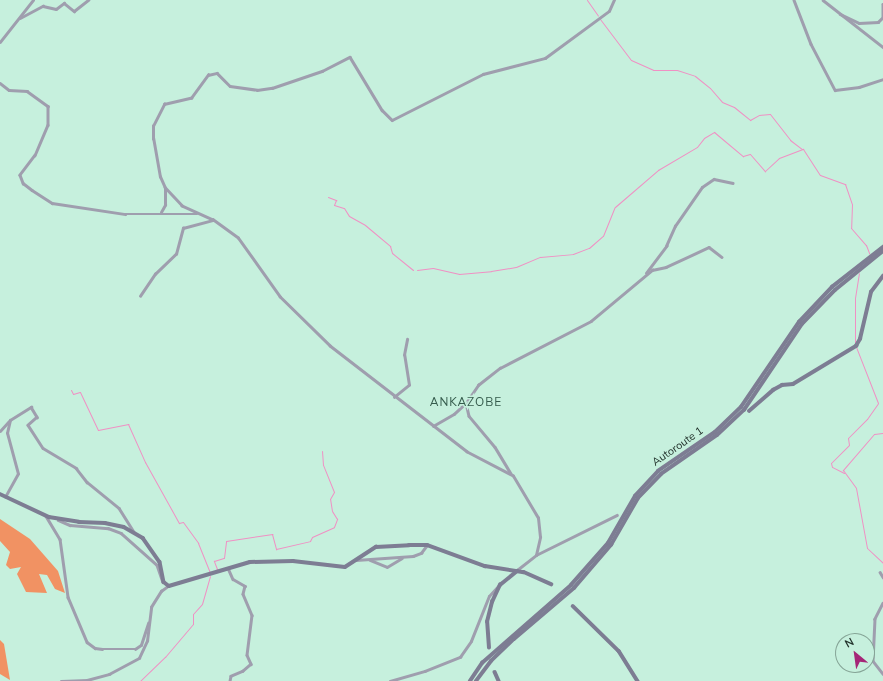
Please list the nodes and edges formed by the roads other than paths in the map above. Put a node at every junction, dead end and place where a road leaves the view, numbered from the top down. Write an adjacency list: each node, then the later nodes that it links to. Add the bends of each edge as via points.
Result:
1 (33, 0): 9 (street)
2 (88, 0): 9 (street, via 74,11 64,3 56,9 43,6)
3 (614, 0): 15 (street, via 609,11 544,58 483,74 392,120 382,110 352,57 322,71 272,88 257,90 230,86 217,73 208,75 191,98 164,104 153,126 160,177)
4 (794, 0): 12 (street, via 835,90 859,87)
5 (823, 0): 7 (street)
6 (883, 4): 8 (street)
7 (838, 13): 8 (street, via 859,22 878,22); 11 (street)
8 (883, 17)
9 (20, 18): 10 (street)
10 (0, 42)
11 (883, 47)
12 (883, 79)
13 (1, 84): 16 (street, via 9,90 27,91 48,106 48,125 35,155 20,175 23,183 52,203 125,214)
14 (733, 183): 22 (street, via 714,179 702,187)
15 (166, 188): 16 (street, via 165,205); 17 (street, via 182,206)
16 (161, 213): 17 (street)
17 (199, 214): 18 (street)
18 (213, 220): 24 (street, via 183,228 176,254 155,274); 26 (street, via 238,238 287,305 330,346)
19 (883, 246): 61 (main road, Autoroute 1, via 832,287 799,322 741,408 715,432 658,471 635,496 608,543 571,585 490,656)
20 (883, 251): 62 (main road, Autoroute 1, via 834,290 802,324 744,410 717,435 661,474 638,498 611,545 574,588 514,639 491,661)
21 (722, 257): 22 (street, via 709,247)
22 (646, 274): 27 (street, via 591,322 500,368 478,385)
23 (883, 276): 28 (main road, via 872,292 856,346 793,384 782,385)
24 (140, 296)
25 (407, 339): 26 (street, via 404,355 409,384)
26 (394, 397): 30 (street)
27 (466, 403): 30 (street); 32 (street, via 469,416 495,447)
28 (749, 411)
29 (10, 420): 31 (street); 34 (street, via 7,432 18,474); 38 (street, via 26,409 33,408 37,417 28,425 43,448 76,468 87,482 119,508)
30 (433, 426): 32 (street, via 467,452)
31 (0, 431)
32 (513, 476): 40 (street, via 538,518 540,537)
33 (0, 494): 34 (main road)
34 (5, 497): 36 (main road)
35 (616, 515): 40 (street)
36 (46, 516): 37 (main road); 54 (street, via 60,539 68,597 87,642 95,648 102,649 135,648 141,644)
37 (58, 519): 38 (main road, via 106,523 124,527); 49 (street, via 70,525 108,528 121,534 157,565)
38 (135, 534): 49 (main road, via 143,538 160,562)
39 (427, 545): 41 (street, via 421,553); 42 (main road, via 376,547); 45 (main road, via 485,566)
40 (536, 556): 45 (street)
41 (405, 557): 43 (street, via 378,557); 43 (street, via 387,567)
42 (356, 560): 43 (street); 44 (main road, via 345,567 284,561 244,562)
43 (370, 560)
44 (228, 568): 51 (main road); 59 (street, via 233,579 245,586 243,594 252,615 247,655 252,664 231,676)
45 (517, 571): 48 (main road); 50 (main road, via 537,575)
46 (880, 572): 47 (street)
47 (883, 577)
48 (506, 579): 55 (main road, via 500,585 487,622); 60 (street, via 489,596 471,641 460,657)
49 (164, 582): 51 (main road)
50 (551, 584)
51 (169, 586): 54 (street, via 161,591 151,607)
52 (883, 603): 57 (street, via 875,619 873,661)
53 (573, 606): 64 (main road, via 619,651)
54 (148, 623): 58 (street, via 147,641 134,662 109,674 87,680)
55 (489, 648)
56 (495, 672): 63 (main road)
57 (883, 674)
58 (61, 681)
59 (230, 681)
60 (390, 681)
61 (470, 681)
62 (476, 681)
63 (499, 681)
64 (638, 681)

